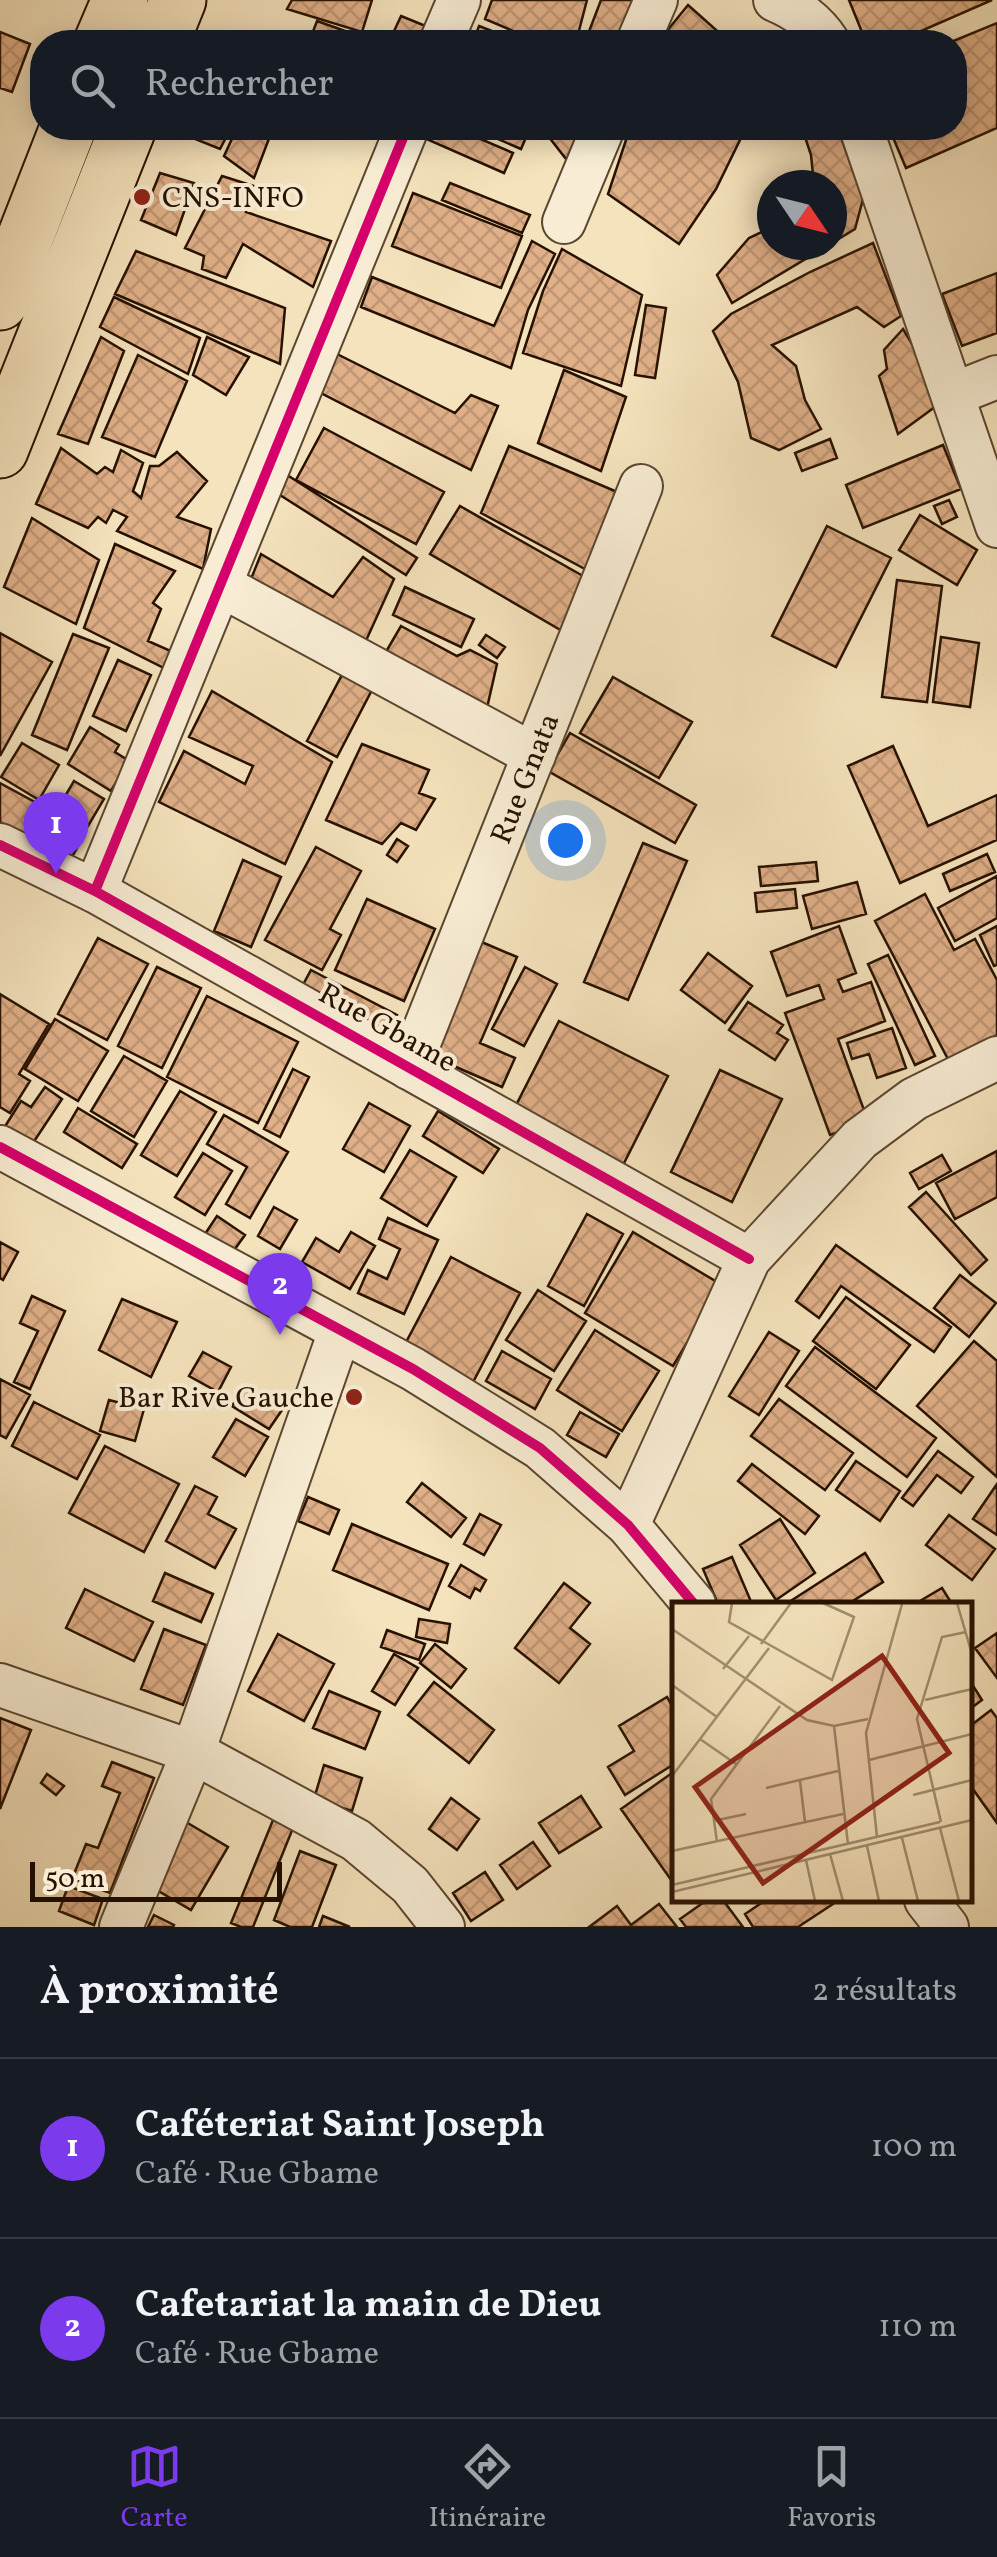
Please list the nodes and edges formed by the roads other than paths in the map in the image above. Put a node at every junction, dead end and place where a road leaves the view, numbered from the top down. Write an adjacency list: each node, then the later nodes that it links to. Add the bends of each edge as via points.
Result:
1 (120, 0): 6 (main road)
2 (178, 0): 7 (main road)
3 (459, 0): 8 (street)
4 (656, 0): 9 (street)
5 (775, 0): 10 (street)
6 (107, 30)
7 (166, 30)
8 (446, 30)
9 (643, 30)
10 (820, 30)
11 (63, 140): 17 (main road)
12 (123, 140): 20 (main road)
13 (401, 140): 23 (street)
14 (598, 140): 16 (street)
15 (866, 140): 19 (street)
16 (564, 222)
17 (0, 302)
18 (997, 378): 19 (street)
19 (954, 394): 22 (street)
20 (0, 450)
21 (641, 486): 24 (street, Rue Gnata)
22 (997, 526)
23 (222, 586): 24 (street); 26 (street)
24 (534, 756): 28 (street, Rue Gnata)
25 (0, 845): 26 (street, Rue Gbame)
26 (95, 891): 28 (street, Rue Gbame)
27 (997, 1058): 30 (street, via 914,1099 860,1139)
28 (409, 1068): 30 (street, Rue Gbame)
29 (0, 1147): 31 (street)
30 (749, 1259): 32 (street)
31 (340, 1331): 32 (street, via 540,1448); 35 (street)
32 (628, 1525): 33 (street)
33 (692, 1602)
34 (0, 1686): 35 (street)
35 (193, 1752): 37 (street); 38 (street, via 356,1840 410,1885)
36 (928, 1902): 39 (street)
37 (121, 1927)
38 (443, 1927)
39 (947, 1927)

